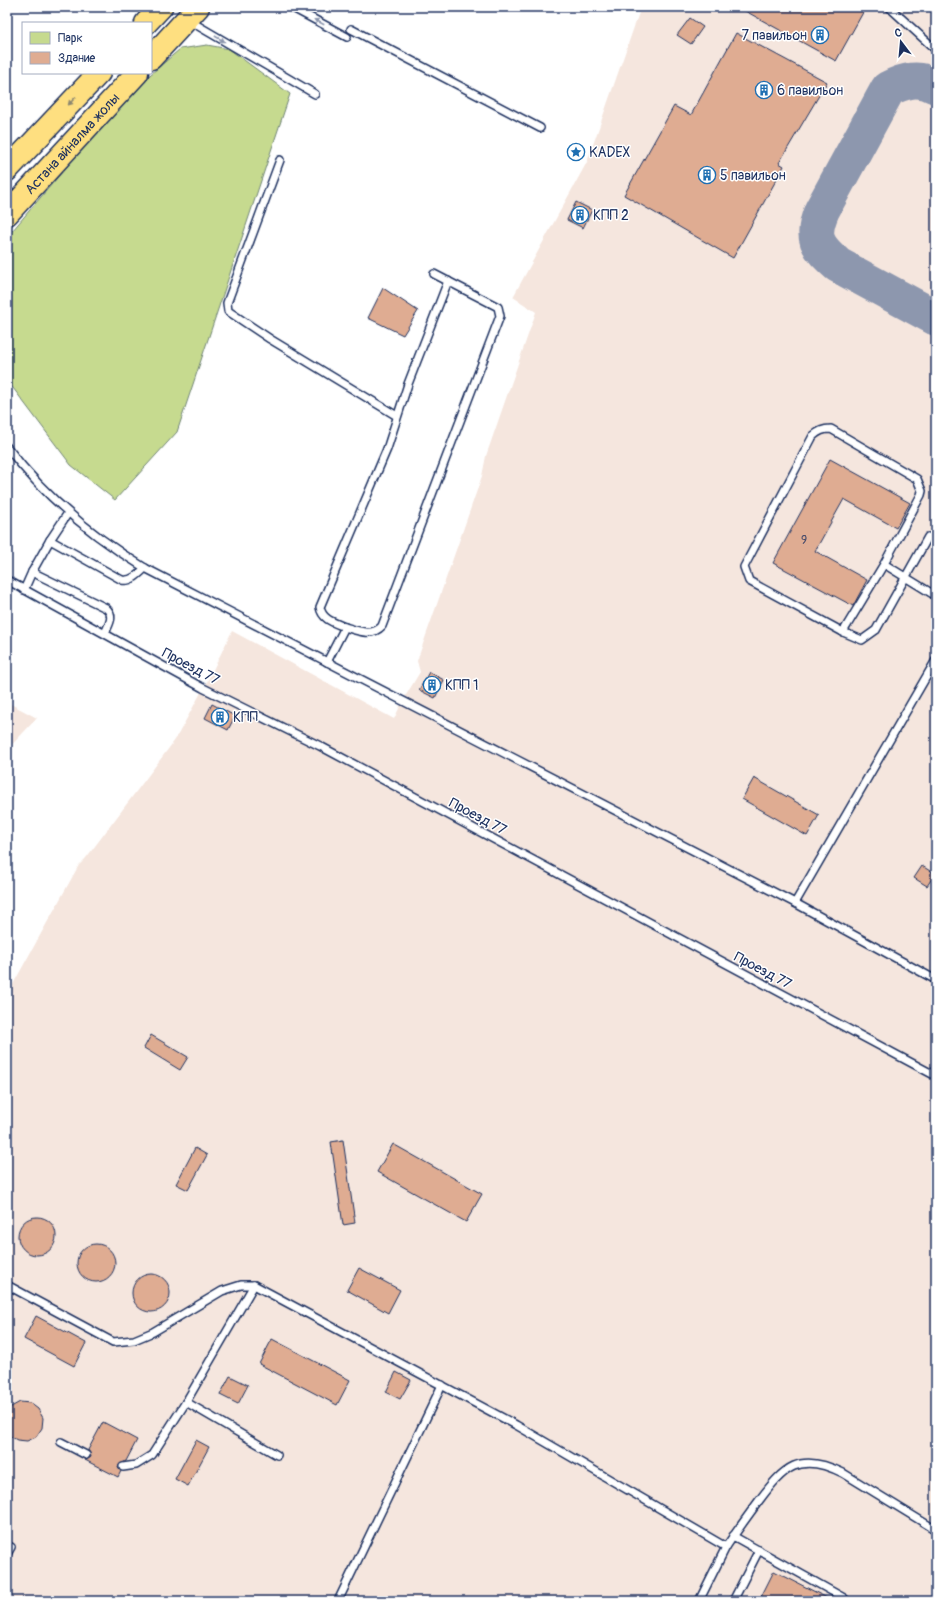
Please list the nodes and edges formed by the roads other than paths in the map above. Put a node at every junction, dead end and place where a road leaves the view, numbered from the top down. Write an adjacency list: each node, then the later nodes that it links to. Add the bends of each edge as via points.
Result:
1 (161, 7): 5 (highway)
2 (291, 7): 7 (lane, one-way to 2)
3 (889, 7): 8 (lane)
4 (192, 13): 9 (highway); 12 (lane, one-way to 12)
5 (147, 22)
6 (351, 29): 13 (lane)
7 (347, 37)
8 (936, 50)
9 (152, 57)
10 (98, 74): 15 (highway, Астана айналма жолы, one-way to 15)
11 (136, 74): 16 (highway, Астана айналма жолы)
12 (315, 94)
13 (540, 128)
14 (280, 160): 19 (lane, via 226,303 228,311)
15 (7, 170)
16 (7, 214)
17 (434, 274): 18 (lane)
18 (448, 281): 19 (lane); 31 (lane, via 498,307 498,321 382,626 378,630 366,633)
19 (397, 416): 31 (lane, via 387,449 320,607 322,615)
20 (7, 448): 21 (lane)
21 (68, 513): 23 (lane); 25 (lane)
22 (928, 537): 27 (lane)
23 (50, 540): 25 (lane, via 122,580 130,579); 26 (lane)
24 (884, 564): 27 (lane); 32 (lane); 32 (lane, via 921,495 920,485 917,479 831,429 818,431 813,436 744,568 749,581)
25 (145, 568): 35 (lane)
26 (32, 572): 29 (lane); 33 (lane, via 106,608 111,620)
27 (905, 577): 30 (lane); 32 (lane, via 872,634 862,640)
28 (7, 580): 29 (lane, Проезд 77)
29 (24, 590): 33 (lane, Проезд 77)
30 (936, 596)
31 (345, 627): 35 (lane)
32 (843, 632)
33 (105, 633): 38 (lane, Проезд 77, via 203,688 320,746)
34 (936, 660): 36 (lane)
35 (327, 662): 36 (lane)
36 (795, 903): 37 (lane)
37 (936, 980)
38 (936, 1076)
39 (7, 1284): 40 (lane, via 113,1342 134,1340 153,1332 222,1291 241,1285)
40 (254, 1285): 41 (lane); 42 (lane)
41 (442, 1385): 50 (lane); 53 (lane)
42 (186, 1402): 45 (lane); 46 (lane, via 152,1455 136,1465)
43 (61, 1442): 44 (lane)
44 (86, 1454)
45 (277, 1455)
46 (123, 1467)
47 (936, 1530): 48 (lane, via 843,1473 816,1462 801,1463 779,1475)
48 (733, 1536): 50 (lane); 51 (lane)
49 (11, 1547): 52 (lane)
50 (726, 1547): 54 (lane)
51 (759, 1550): 55 (lane); 56 (lane)
52 (7, 1554)
53 (338, 1601)
54 (699, 1601)
55 (733, 1601)
56 (846, 1601)

